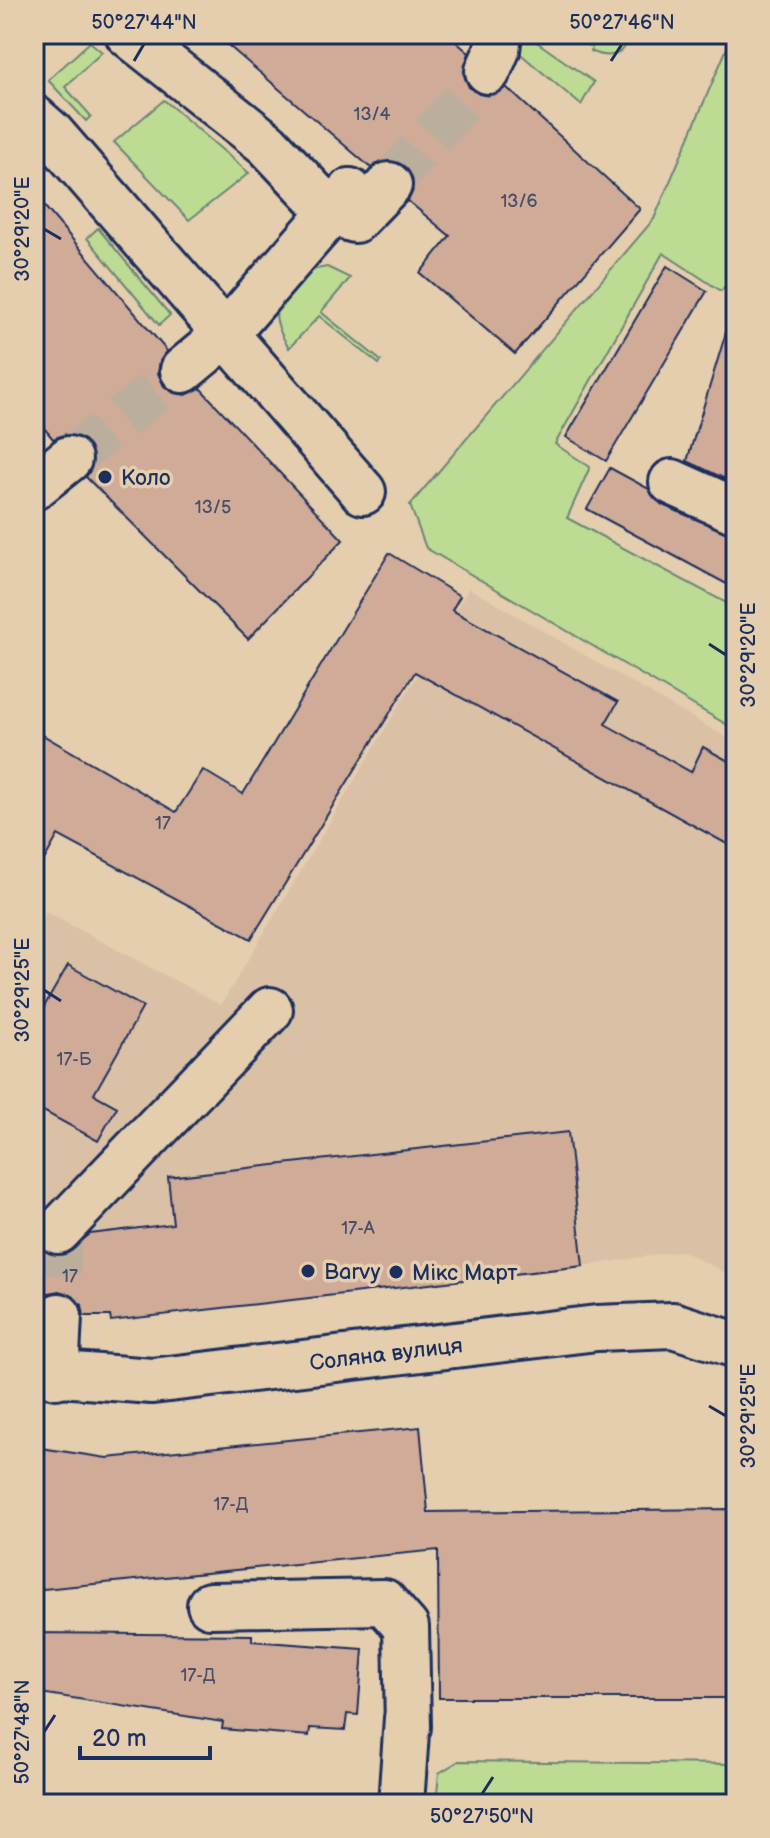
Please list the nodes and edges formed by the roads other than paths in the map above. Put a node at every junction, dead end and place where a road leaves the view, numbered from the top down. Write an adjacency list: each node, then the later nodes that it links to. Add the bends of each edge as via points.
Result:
1 (128, 34): 4 (lane, via 267,144)
2 (34, 118): 5 (lane)
3 (379, 176): 4 (lane)
4 (332, 213): 5 (lane)
5 (224, 336): 6 (lane); 10 (lane)
6 (183, 370)
7 (69, 459): 9 (lane)
8 (672, 482): 11 (lane)
9 (34, 487)
10 (363, 492)
11 (736, 511)
12 (270, 1010): 13 (lane)
13 (58, 1231)
14 (59, 1316): 16 (lane)
15 (736, 1345): 16 (lane, Соляна вулиця, via 673,1325 597,1328 152,1381)
16 (45, 1374)
17 (210, 1605): 18 (lane, via 384,1602 406,1627 408,1727 407,1718)
18 (401, 1804)

